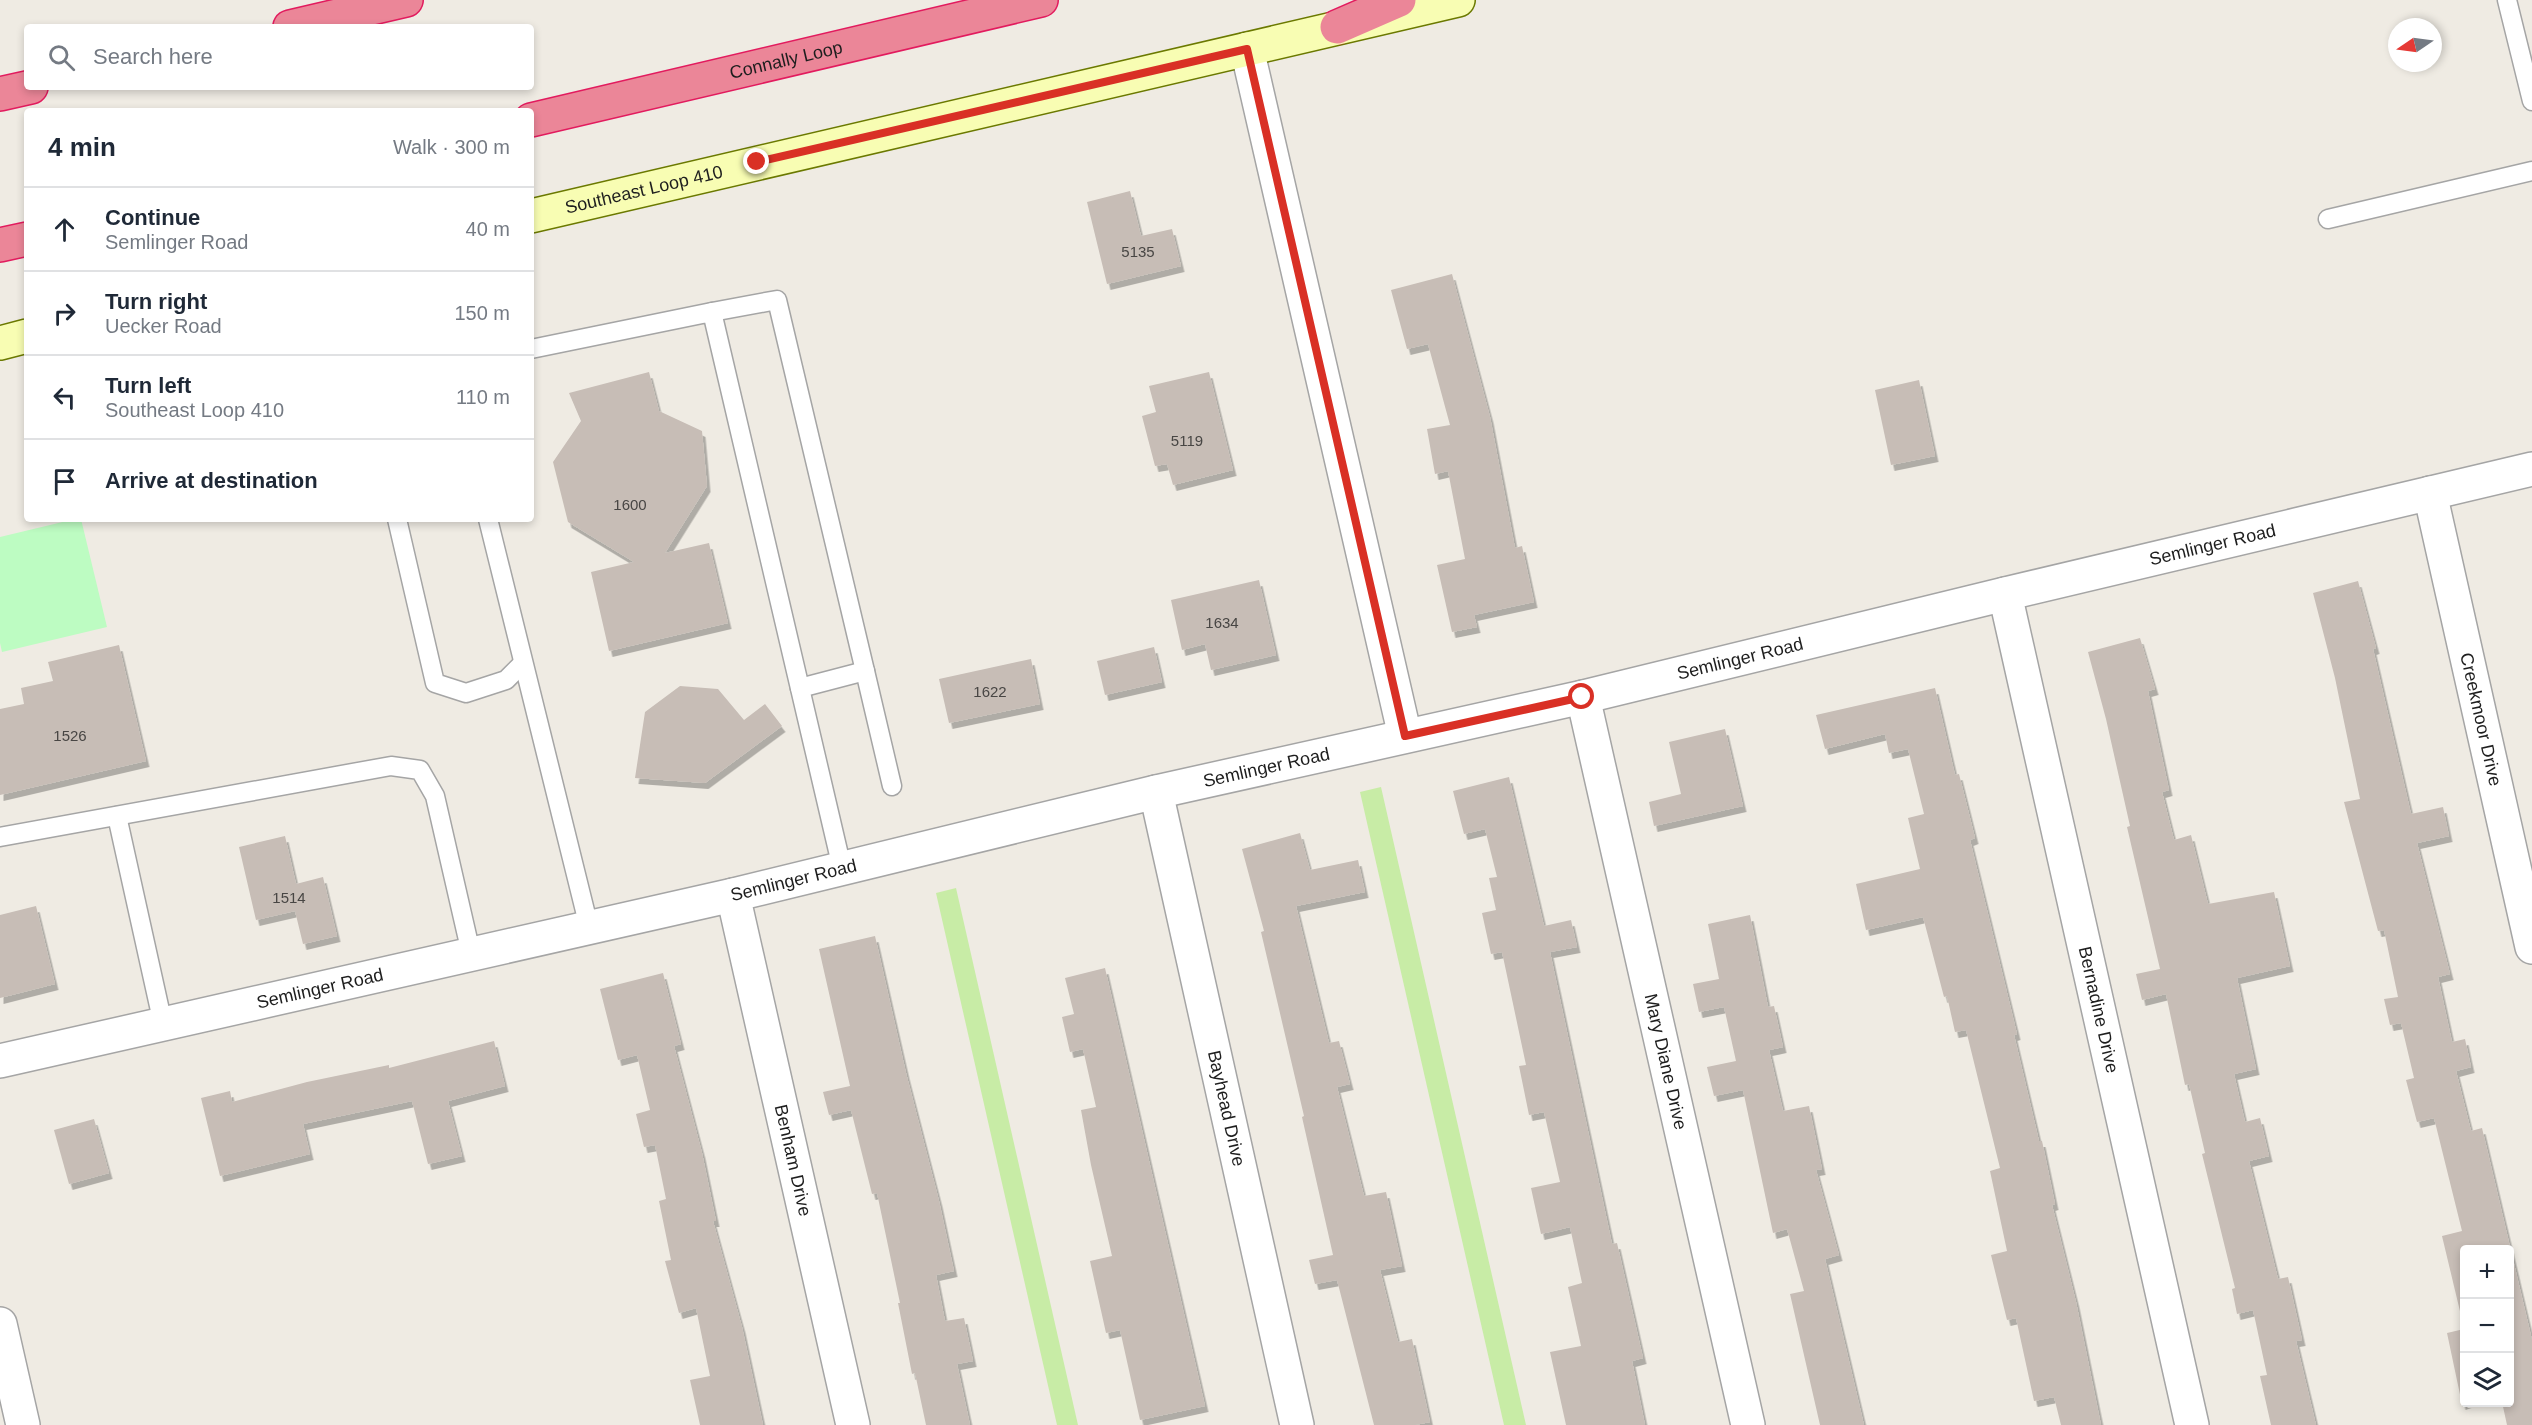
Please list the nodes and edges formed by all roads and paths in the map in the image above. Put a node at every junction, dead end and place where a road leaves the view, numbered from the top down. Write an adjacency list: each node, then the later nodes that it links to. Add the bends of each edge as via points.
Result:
1 (406, 0): 6 (highway)
2 (1041, 0): 12 (highway, Connally Loop)
3 (1399, 0): 7 (highway)
4 (1458, 0): 7 (main road, Southeast Loop 410)
5 (2507, 0): 11 (lane)
6 (303, 24)
7 (1337, 27): 8 (main road, Southeast Loop 410)
8 (1247, 49): 14 (main road, Southeast Loop 410); 31 (street)
9 (24, 89): 10 (highway)
10 (0, 94)
11 (2532, 100)
12 (534, 119)
13 (2532, 171): 15 (lane)
14 (534, 215)
15 (2328, 219)
16 (24, 240): 17 (highway)
17 (0, 245)
18 (712, 312): 21 (lane); 28 (lane, via 777,300); 29 (lane)
19 (24, 337): 20 (main road)
20 (0, 343)
21 (534, 348)
22 (2532, 470): 23 (street, Semlinger Road)
23 (2430, 493): 26 (street, Semlinger Road); 39 (street, Creekmoor Drive)
24 (398, 522): 27 (lane, via 435,683 466,693 506,680)
25 (489, 522): 27 (lane)
26 (2005, 594): 30 (street, Semlinger Road); 48 (street, Bernadine Drive)
27 (523, 663): 38 (lane)
28 (866, 671): 29 (lane); 32 (lane)
29 (800, 687): 36 (lane)
30 (1582, 697): 31 (street, Semlinger Road); 47 (street, Mary Diane Drive)
31 (1405, 736): 33 (street, Semlinger Road)
32 (892, 786)
33 (1156, 792): 36 (street, Semlinger Road); 46 (street, Bayhead Drive)
34 (117, 816): 35 (lane); 40 (lane, via 391,766 420,770 435,796); 41 (lane)
35 (0, 837)
36 (842, 868): 37 (street, Semlinger Road)
37 (733, 895): 38 (street, Semlinger Road); 45 (street, Benham Drive)
38 (589, 927): 40 (street, Semlinger Road)
39 (2532, 947)
40 (471, 953): 41 (street, Semlinger Road)
41 (163, 1024): 42 (street, Semlinger Road)
42 (0, 1061)
43 (0, 1324): 44 (street)
44 (23, 1425)
45 (853, 1425)
46 (1297, 1425)
47 (1748, 1425)
48 (2193, 1425)

